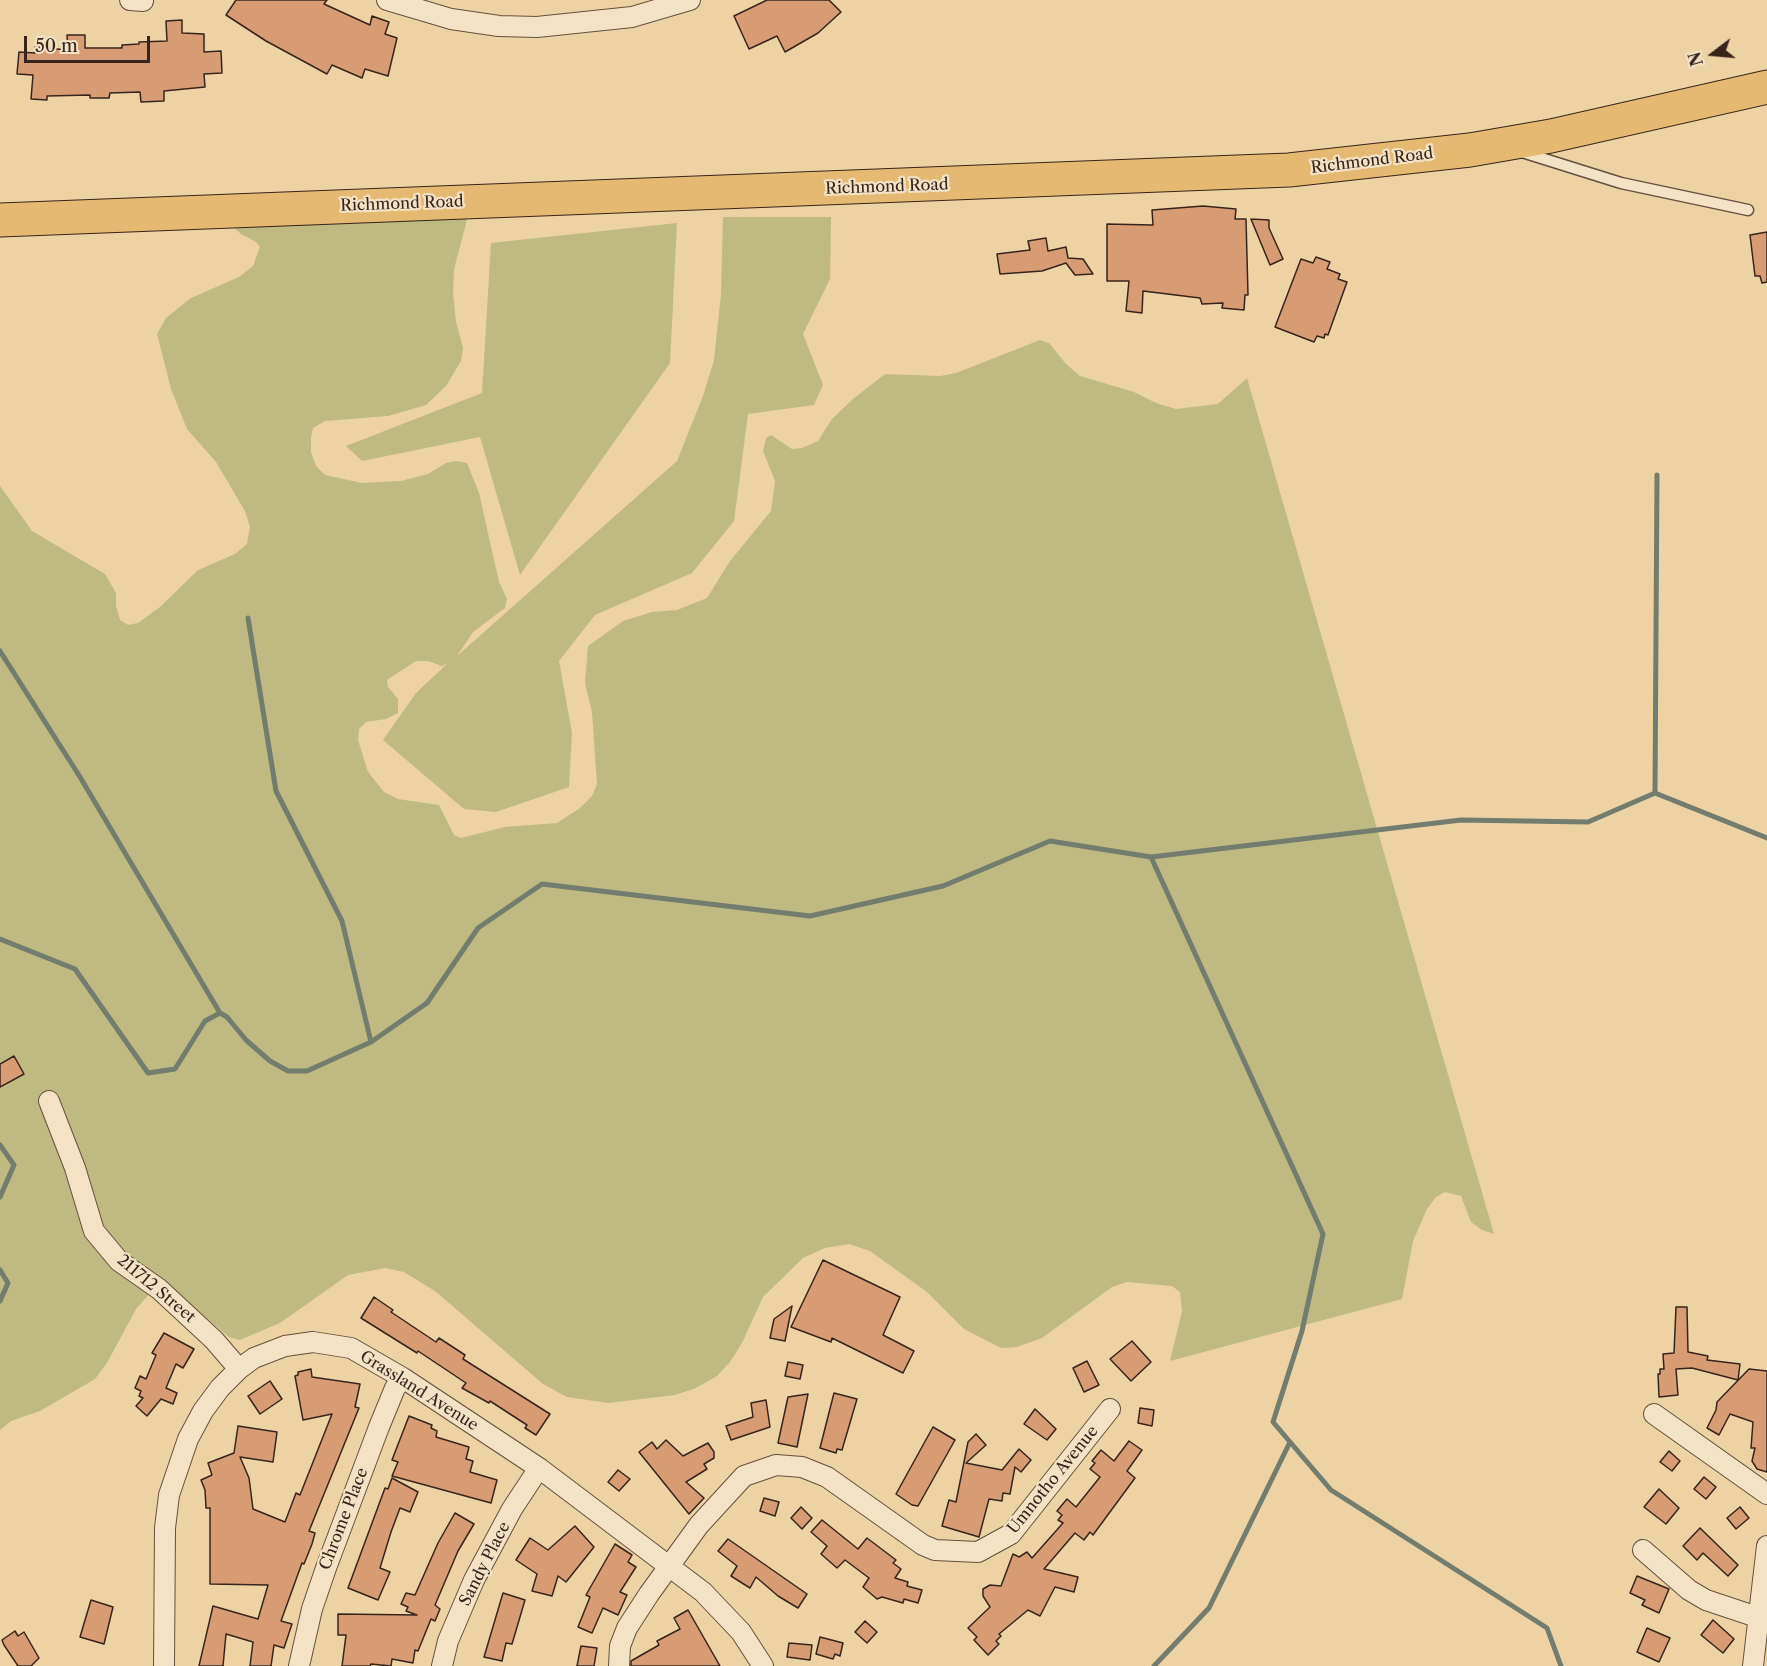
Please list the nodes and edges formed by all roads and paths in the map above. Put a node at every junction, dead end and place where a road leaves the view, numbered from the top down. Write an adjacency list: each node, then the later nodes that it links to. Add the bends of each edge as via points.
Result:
1 (387, 0): 2 (street, via 451,19 537,27 632,16)
2 (690, 0)
3 (1767, 87): 4 (highway, Richmond Road, via 1614,124)
4 (1498, 145): 5 (lane, via 1621,183); 6 (highway, Richmond Road, via 1233,174)
5 (1748, 210)
6 (0, 220)
7 (49, 1101): 8 (street, 211712 Street, via 94,1231 119,1261 159,1289)
8 (239, 1369): 9 (street, Grassland Avenue, via 254,1358 285,1346 312,1342 351,1348); 18 (street, Grassland Avenue, via 203,1411 188,1439 169,1495 165,1528)
9 (403, 1378): 12 (street, Grassland Avenue); 19 (street, Chrome Place, via 379,1427 326,1568)
10 (1110, 1409): 16 (street, Umnotho Avenue, via 1011,1534 978,1552 934,1550 827,1477 802,1467 776,1465 736,1482)
11 (1654, 1414): 13 (street)
12 (539, 1468): 16 (street, Grassland Avenue); 20 (street, Sandy Place, via 474,1580 448,1641)
13 (1767, 1494)
14 (1767, 1546): 17 (street)
15 (1643, 1550): 17 (street, via 1706,1600)
16 (668, 1568): 21 (street, Umnotho Avenue, via 627,1628 620,1646); 22 (street, Grassland Avenue, via 703,1592 741,1632)
17 (1757, 1617): 23 (street)
18 (164, 1666)
19 (299, 1666)
20 (442, 1666)
21 (619, 1666)
22 (763, 1666)
23 (1753, 1666)

